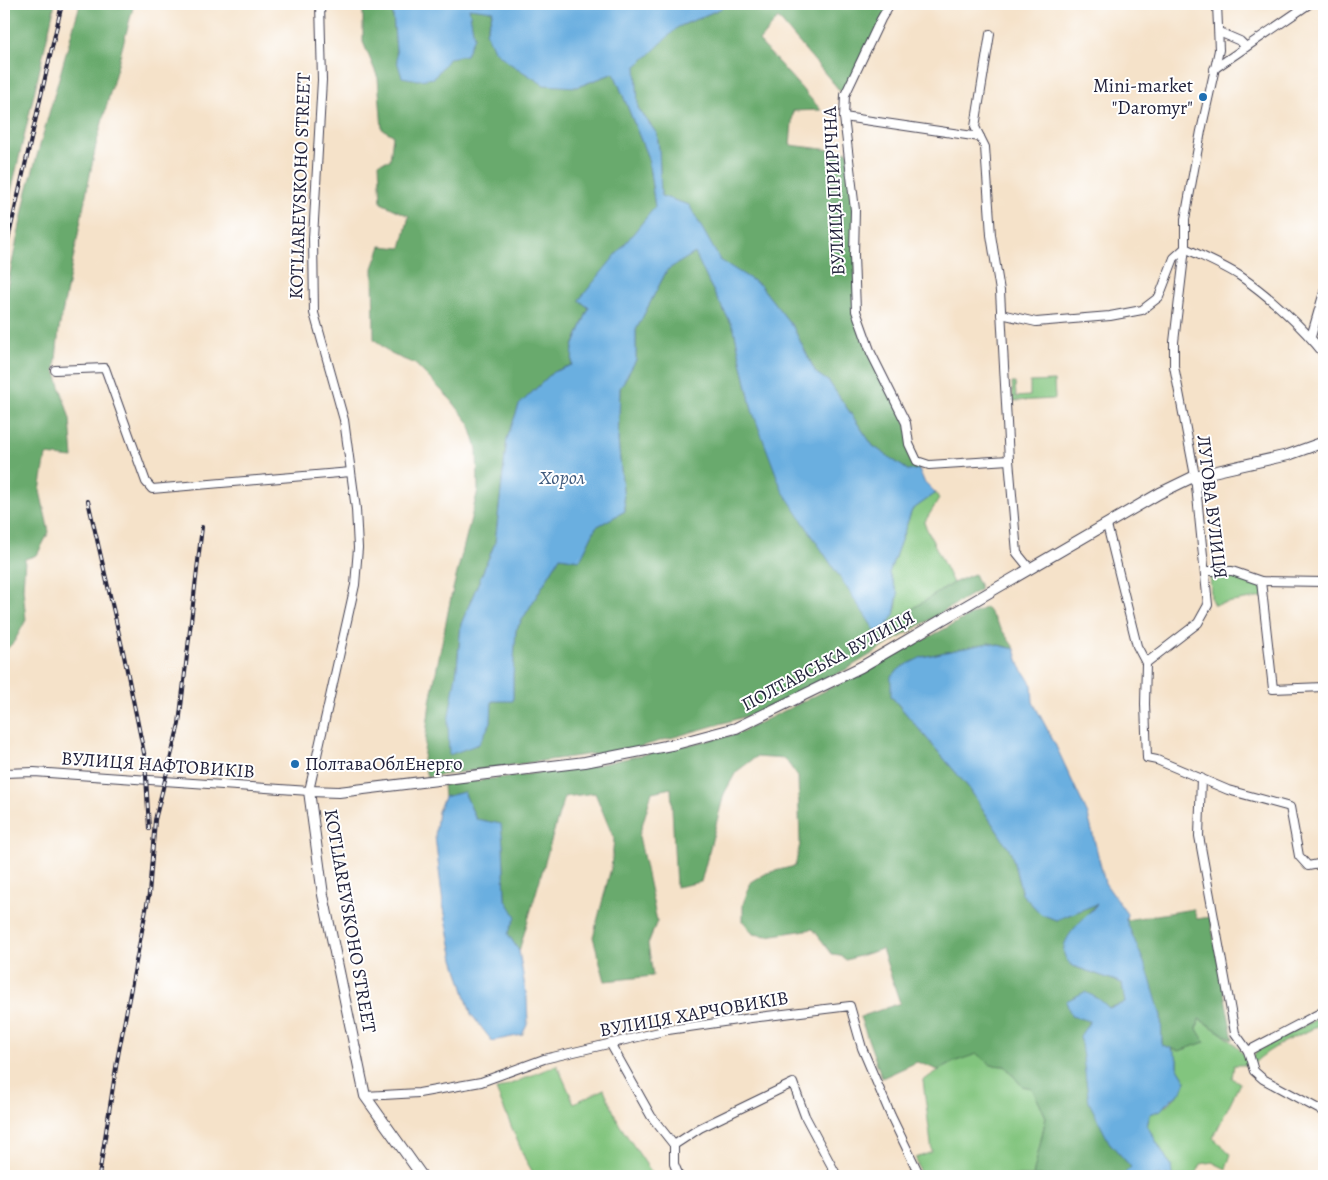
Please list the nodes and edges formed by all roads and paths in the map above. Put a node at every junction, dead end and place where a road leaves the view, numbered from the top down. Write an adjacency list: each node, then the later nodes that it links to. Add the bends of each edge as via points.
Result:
1 (320, 4): 19 (street, KOTLIAREVSKOHO STREET, via 322,80 313,238 314,313 344,420)
2 (890, 4): 9 (street, ВУЛИЦЯ ПРИРІЧНА, via 845,94)
3 (1218, 4): 5 (street, ЛУГОВА ВУЛИЦЯ)
4 (1309, 4): 7 (street)
5 (1219, 32): 7 (street); 8 (street, ЛУГОВА ВУЛИЦЯ)
6 (990, 34): 10 (street, via 975,126)
7 (1246, 47): 8 (street)
8 (1214, 69): 11 (street, ЛУГОВА ВУЛИЦЯ, via 1186,211)
9 (844, 117): 10 (street); 18 (street, ВУЛИЦЯ ПРИРІЧНА, via 854,210 856,311 871,353 906,423 909,444 917,462 929,465)
10 (980, 137): 13 (street, via 985,147)
11 (1185, 248): 13 (street, via 1174,258 1159,297 1142,310 1036,322); 14 (street, via 1238,274); 20 (street, ЛУГОВА ВУЛИЦЯ, via 1174,366)
12 (1324, 292): 14 (street)
13 (1001, 314): 18 (street)
14 (1310, 336): 15 (street)
15 (1324, 354)
16 (55, 370): 19 (street, via 105,368 146,482 152,489)
17 (1324, 442): 20 (street, ПОЛТАВСЬКА ВУЛИЦЯ)
18 (1009, 460): 22 (street, via 1017,553)
19 (351, 472): 30 (street, KOTLIAREVSKOHO STREET, via 356,509 355,585)
20 (1195, 476): 21 (street, ПОЛТАВСЬКА ВУЛИЦЯ); 23 (street, ЛУГОВА ВУЛИЦЯ)
21 (1107, 525): 22 (street, ПОЛТАВСЬКА ВУЛИЦЯ); 26 (street, via 1137,646)
22 (1030, 570): 30 (street, ПОЛТАВСЬКА ВУЛИЦЯ, via 862,667 736,728 585,762 339,792)
23 (1205, 571): 24 (street, via 1232,571); 26 (street, ЛУГОВА ВУЛИЦЯ, via 1208,605 1198,623)
24 (1261, 581): 25 (street); 27 (street, via 1272,689)
25 (1324, 582)
26 (1146, 663): 29 (street, via 1147,758)
27 (1324, 687)
28 (4, 773): 30 (street, ВУЛИЦЯ НАФТОВИКІВ, via 34,772)
29 (1201, 778): 31 (street, via 1228,790 1290,807 1299,856 1308,866); 34 (street, via 1199,836 1235,1033)
30 (310, 792): 35 (street, KOTLIAREVSKOHO STREET, via 323,895)
31 (1324, 863)
32 (1324, 1011): 34 (street)
33 (610, 1043): 35 (street, ВУЛИЦЯ ХАРЧОВИКІВ, via 544,1059 481,1082 419,1093); 37 (street, via 651,1116); 41 (street, ВУЛИЦЯ ХАРЧОВИКІВ, via 668,1030 850,1006 862,1048)
34 (1248, 1051): 36 (street, via 1254,1071 1263,1079)
35 (365, 1096): 38 (street, KOTLIAREVSKOHO STREET)
36 (1324, 1112)
37 (674, 1146): 39 (street, via 674,1164); 40 (street, via 700,1128 793,1083 804,1116)
38 (422, 1176)
39 (680, 1176)
40 (836, 1176)
41 (920, 1176)

